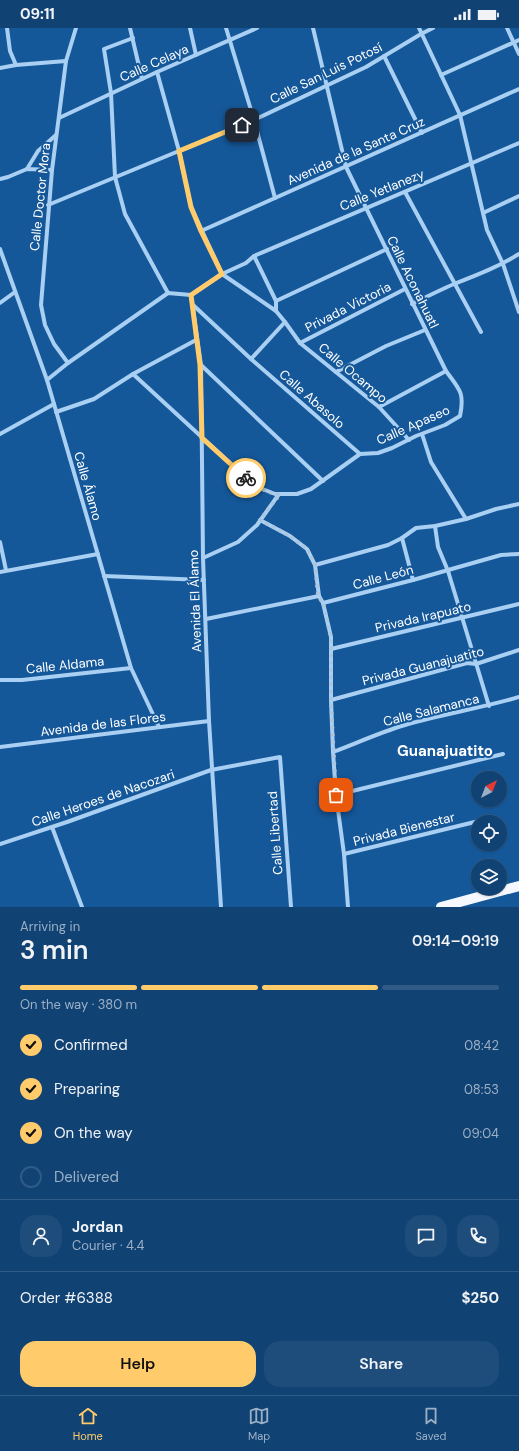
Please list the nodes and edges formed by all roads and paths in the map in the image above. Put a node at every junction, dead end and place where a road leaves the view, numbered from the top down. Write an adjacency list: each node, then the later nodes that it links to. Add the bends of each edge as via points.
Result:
1 (7, 28): 20 (street, via 10,51)
2 (76, 28): 19 (street, Calle Doctor Mora)
3 (130, 28): 12 (street)
4 (190, 28): 17 (street)
5 (226, 28): 13 (street)
6 (257, 28): 13 (street, Calle Celaya)
7 (313, 28): 25 (street, Calle Aconahuatl)
8 (419, 28): 11 (street)
9 (434, 28): 11 (street, Calle San Luis Potosí)
10 (507, 28): 15 (street)
11 (421, 34): 18 (street, Calle San Luis Potosí); 23 (street)
12 (133, 38): 24 (street); 27 (street, via 104,49)
13 (230, 40): 17 (street, Calle Celaya); 30 (street)
14 (519, 40): 15 (street)
15 (514, 43): 16 (street); 23 (street)
16 (519, 54)
17 (196, 56): 22 (street, Calle Celaya)
18 (384, 56): 25 (street, Calle San Luis Potosí); 31 (street)
19 (66, 61): 20 (street); 29 (street, Calle Doctor Mora)
20 (16, 65): 21 (street)
21 (0, 68)
22 (157, 72): 24 (street, Calle Celaya); 34 (street)
23 (441, 75): 28 (street)
24 (142, 79): 27 (street, Calle Celaya)
25 (327, 86): 30 (street, Calle San Luis Potosí); 36 (street, Calle Aconahuatl)
26 (519, 89): 28 (street, Avenida de la Santa Cruz)
27 (111, 93): 29 (street, Calle Celaya); 39 (street)
28 (460, 115): 31 (street, Avenida de la Santa Cruz); 35 (street)
29 (59, 118): 32 (street, Calle Doctor Mora)
30 (254, 120): 34 (street, Calle San Luis Potosí); 43 (street)
31 (422, 133): 36 (street, Avenida de la Santa Cruz)
32 (57, 135): 37 (street, via 38,151); 38 (street, Calle Doctor Mora)
33 (519, 143): 35 (street, Calle Yetlanezy)
34 (179, 151): 39 (street, Calle San Luis Potosí); 47 (street, via 191,207)
35 (471, 164): 41 (street, Calle Yetlanezy); 46 (street)
36 (346, 167): 43 (street, Avenida de la Santa Cruz); 45 (street, Calle Aconahuatl)
37 (27, 169): 38 (street); 40 (street)
38 (52, 170): 44 (street, Calle Doctor Mora)
39 (115, 178): 44 (street, Calle San Luis Potosí); 57 (street, via 124,214)
40 (0, 179)
41 (405, 192): 45 (street, Calle Yetlanezy); 54 (street)
42 (519, 196): 46 (street)
43 (275, 198): 47 (street, Avenida de la Santa Cruz)
44 (48, 205): 71 (street, Calle Doctor Mora, via 41,305 45,326)
45 (365, 208): 49 (street, Calle Aconahuatl); 51 (street, Calle Yetlanezy)
46 (483, 213): 52 (street, via 487,230)
47 (201, 231): 53 (street)
48 (0, 249): 56 (street, Calle Álamo)
49 (386, 249): 55 (street, Calle Aconahuatl); 59 (street)
50 (519, 254): 52 (street)
51 (254, 256): 53 (street, via 246,263); 59 (street)
52 (503, 264): 54 (street); 64 (street)
53 (222, 274): 58 (street); 63 (street, Calle Ocampo)
54 (454, 284): 62 (street); 67 (street)
55 (405, 289): 62 (street, Calle Aconahuatl); 69 (street, Privada Victoria)
56 (15, 292): 60 (street); 76 (street, Calle Álamo)
57 (168, 293): 58 (street); 71 (street)
58 (191, 295): 61 (street, Avenida El Álamo)
59 (276, 301): 63 (street)
60 (0, 303)
61 (191, 303): 68 (street, Avenida El Álamo); 70 (street, Calle Abasolo)
62 (412, 304): 66 (street, Calle Aconahuatl)
63 (276, 310): 65 (street, Calle Ocampo)
64 (519, 312)
65 (285, 322): 69 (street, Calle Ocampo); 70 (street)
66 (425, 330): 73 (street, Calle Aconahuatl); 74 (street, via 386,346)
67 (481, 332)
68 (196, 340): 72 (street, Avenida El Álamo); 75 (street)
69 (300, 343): 74 (street, Calle Ocampo)
70 (251, 359): 85 (street, Calle Abasolo)
71 (68, 363): 76 (street)
72 (200, 365): 83 (street, Avenida El Álamo); 86 (street)
73 (446, 371): 78 (street, Calle Aconahuatl, via 461,391); 79 (street)
74 (336, 372): 79 (street, Calle Ocampo)
75 (133, 374): 80 (street, via 94,398); 83 (street, Calle Apaseo)
76 (47, 380): 77 (street, Calle Álamo)
77 (54, 404): 80 (street, Calle Álamo); 81 (street)
78 (463, 404): 82 (street, Calle Apaseo, via 460,416)
79 (379, 407): 84 (street, Calle Ocampo)
80 (56, 412): 94 (street, Calle Álamo)
81 (0, 434)
82 (422, 434): 84 (street, Calle Apaseo); 89 (street, via 431,462)
83 (202, 438): 87 (street, Calle Apaseo, via 255,486); 96 (street, Avenida El Álamo)
84 (408, 440): 85 (street, Calle Apaseo, via 385,450)
85 (360, 454): 86 (street, Calle Apaseo)
86 (322, 481): 87 (street, Calle Apaseo, via 297,494)
87 (280, 494): 90 (street)
88 (519, 504): 89 (street)
89 (466, 518): 91 (street)
90 (260, 520): 96 (street, via 238,542); 97 (street, via 290,536 307,549)
91 (435, 526): 92 (street, via 416,528); 99 (street, Calle Salamanca, via 438,547)
92 (402, 538): 97 (street, via 388,545); 103 (street)
93 (0, 542): 98 (street)
94 (98, 554): 98 (street); 101 (street, Calle Álamo)
95 (519, 554): 99 (street, Calle León, via 501,555)
96 (203, 558): 102 (street, Avenida El Álamo)
97 (315, 565): 104 (street)
98 (6, 570): 100 (street)
99 (448, 571): 103 (street, Calle León); 107 (street, Calle Salamanca)
100 (0, 572)
101 (104, 576): 102 (street); 112 (street, Calle Álamo)
102 (204, 580): 108 (street, Avenida El Álamo)
103 (413, 580): 105 (street, Calle León)
104 (318, 596): 105 (street); 108 (street)
105 (323, 603): 109 (street, via 331,637)
106 (519, 604): 107 (street, Privada Irapuato)
107 (463, 618): 109 (street, Privada Irapuato); 111 (street, Calle Salamanca)
108 (206, 619): 117 (street, Avenida El Álamo)
109 (331, 649): 115 (street)
110 (519, 650): 111 (street, Privada Guanajuatito)
111 (476, 664): 115 (street, Privada Guanajuatito, via 467,663); 116 (street, Calle Salamanca)
112 (131, 668): 113 (street, Calle Aldama, via 22,680); 118 (street, Calle Álamo)
113 (0, 680)
114 (519, 696): 116 (street, Calle Salamanca)
115 (331, 700): 120 (street)
116 (489, 706): 120 (street, Calle Salamanca, via 406,725)
117 (209, 721): 118 (street, Avenida de las Flores); 123 (street, Avenida El Álamo)
118 (159, 727): 119 (street, Avenida de las Flores)
119 (0, 746)
120 (333, 752): 124 (street)
121 (503, 754): 124 (street)
122 (280, 757): 123 (street, Calle Heroes de Nacozari); 132 (street, Calle Libertad)
123 (212, 770): 126 (street, Calle Heroes de Nacozari); 131 (street, Avenida El Álamo)
124 (336, 795): 128 (street)
125 (471, 823): 128 (street, Privada Bienestar)
126 (52, 827): 127 (street, Calle Heroes de Nacozari); 130 (street)
127 (0, 844)
128 (344, 854): 133 (street)
129 (519, 886): 134 (main road)
130 (82, 907)
131 (221, 907)
132 (290, 907)
133 (348, 907)
134 (441, 907)

